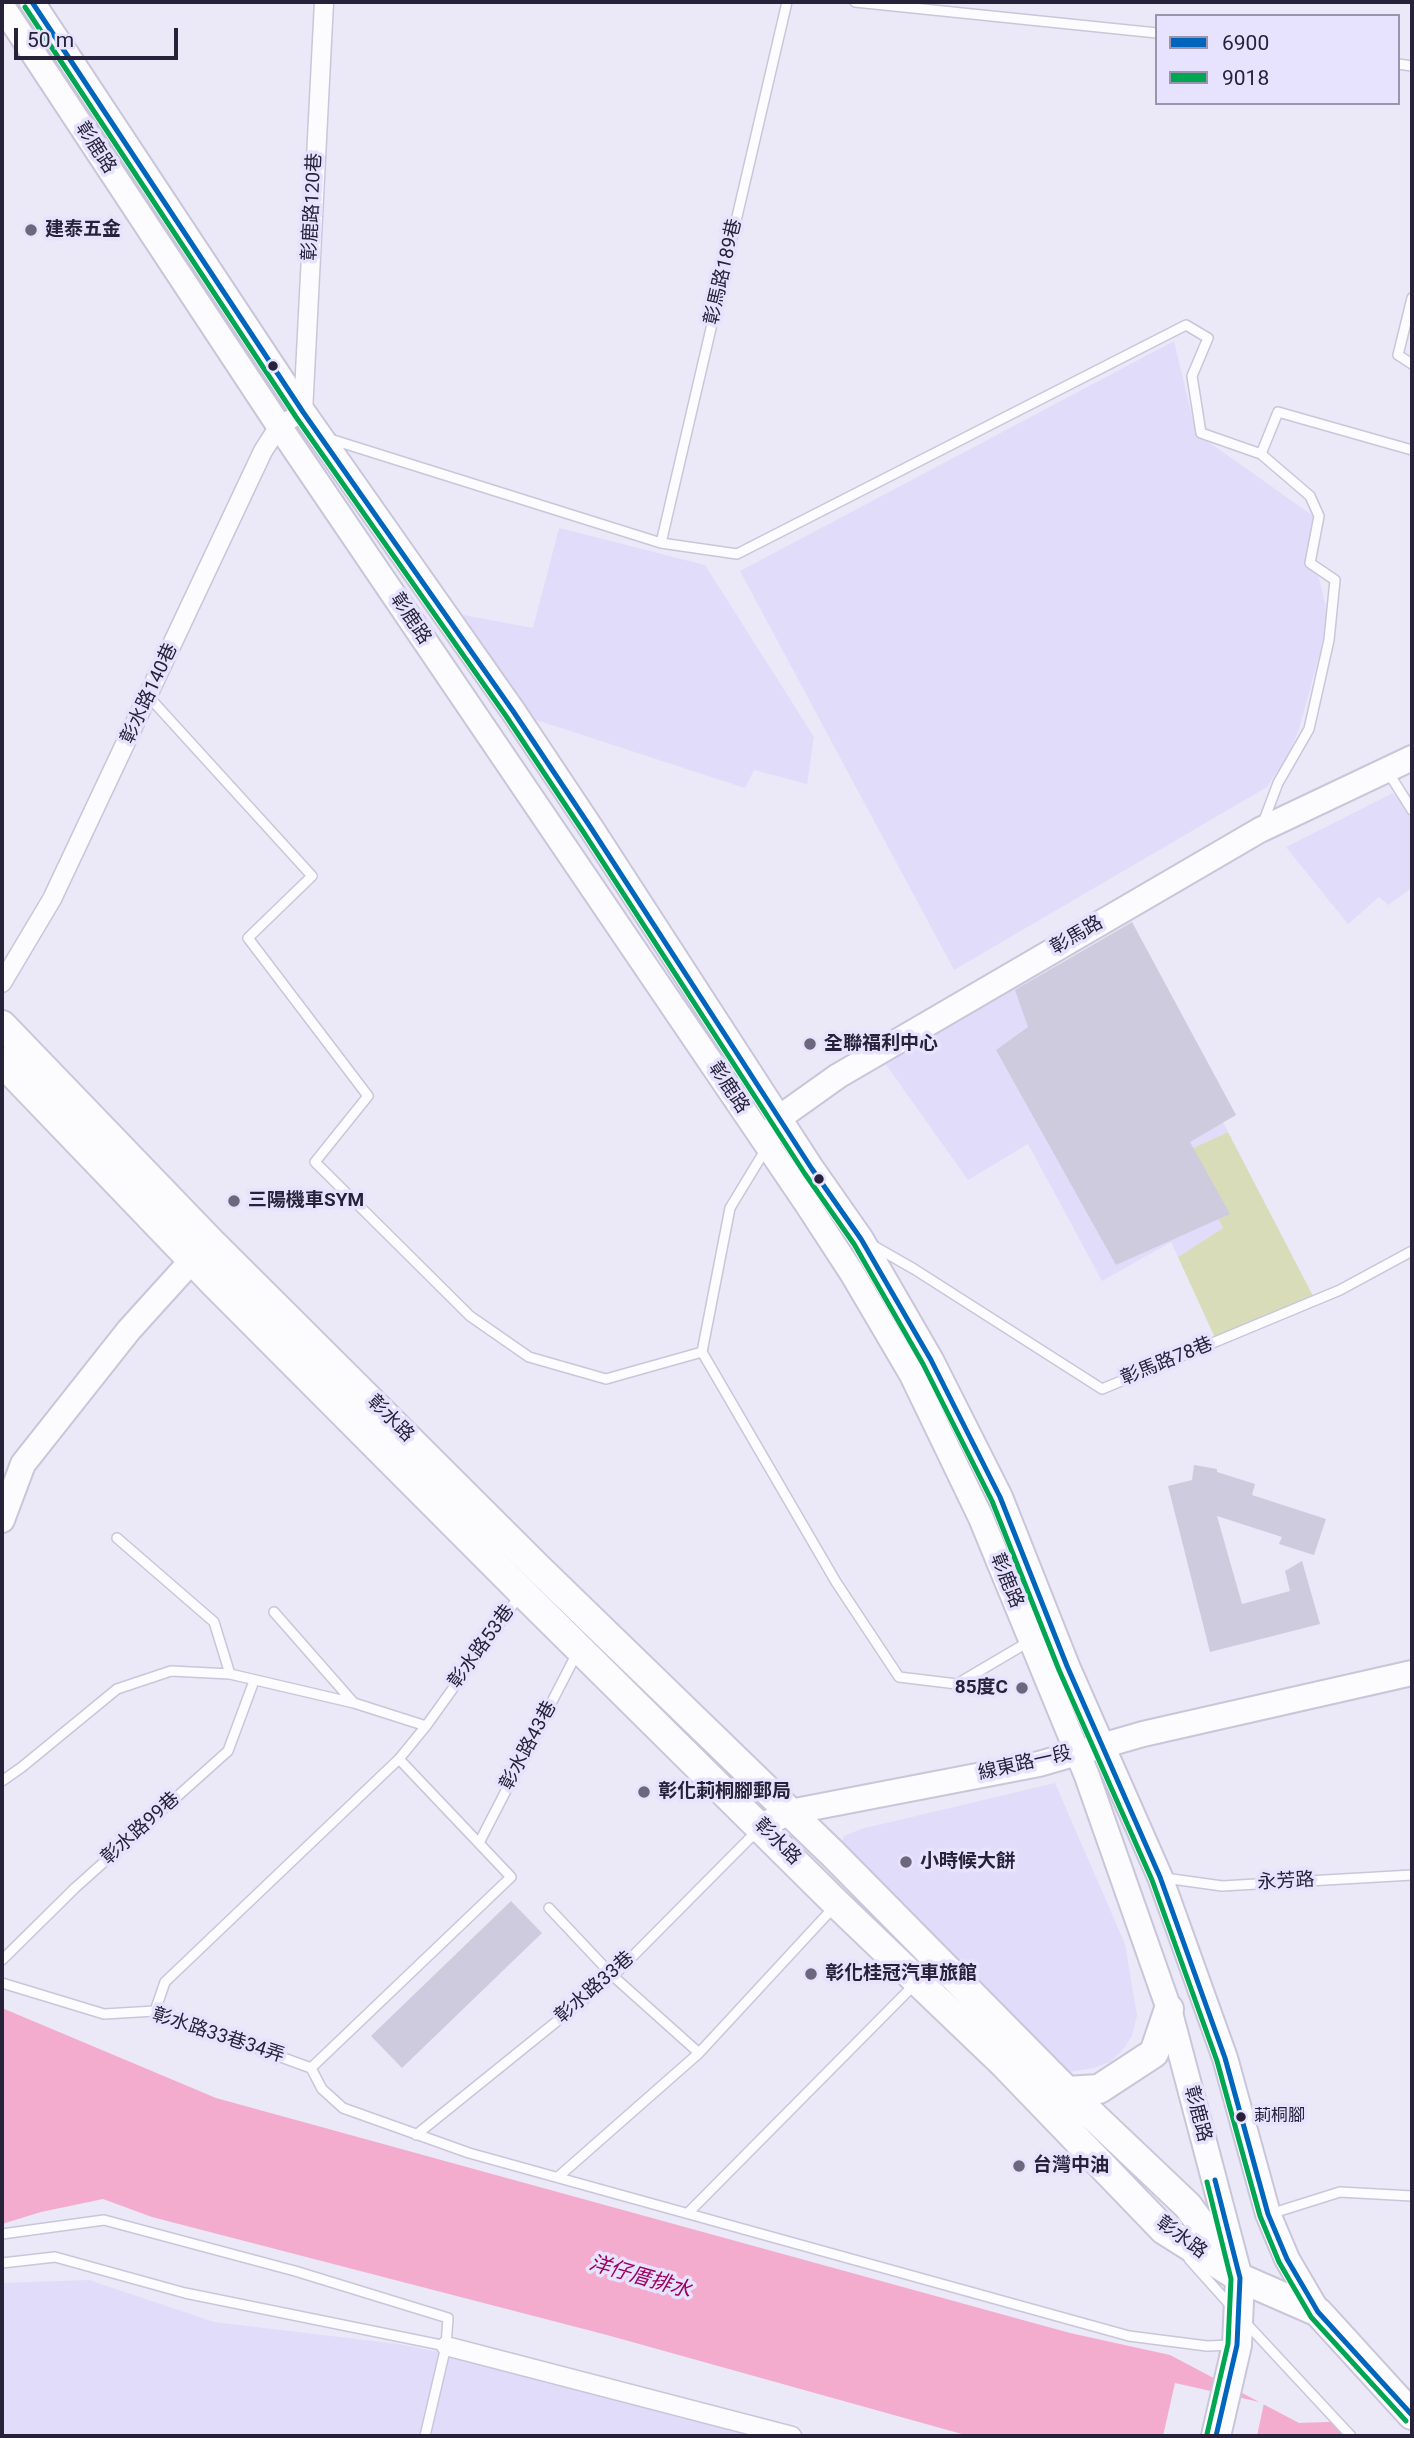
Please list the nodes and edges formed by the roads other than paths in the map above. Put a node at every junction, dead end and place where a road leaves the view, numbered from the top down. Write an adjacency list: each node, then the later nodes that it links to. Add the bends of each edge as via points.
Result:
1 (32, 2): 9 (main road, 彰鹿路)
2 (324, 2): 9 (street, 彰鹿路120巷)
3 (787, 2): 14 (lane, 彰馬路189巷)
4 (855, 2): 6 (lane)
5 (2, 6): 10 (main road, 彰鹿路)
6 (1155, 33)
7 (1412, 298): 8 (lane, via 1398,355)
8 (1412, 364)
9 (303, 412): 10 (street, 彰水路140巷); 11 (main road, 彰鹿路)
10 (279, 426): 16 (street, 彰水路140巷, via 263,451); 17 (main road, 彰鹿路)
11 (322, 437): 14 (lane); 15 (main road, 彰鹿路)
12 (1412, 450): 13 (lane, via 1278,412)
13 (1261, 453): 14 (lane, via 1201,433 1192,376 1208,338 1186,324 737,554); 22 (lane, via 1310,496 1320,516 1310,562 1335,580 1329,640 1310,729 1278,783)
14 (661, 543)
15 (501, 694): 17 (main road); 21 (main road, 彰鹿路)
16 (149, 697): 24 (street, 彰水路140巷, via 52,899); 32 (lane, via 312,876 248,938 368,1096 316,1162 470,1316 529,1357 606,1379)
17 (475, 714): 23 (main road, 彰鹿路)
18 (1412, 758): 19 (main road, 彰馬路)
19 (1387, 770): 20 (lane); 22 (main road, 彰馬路)
20 (1412, 810)
21 (591, 828): 23 (main road); 27 (main road, 彰鹿路)
22 (1261, 830): 27 (main road, 彰馬路, via 838,1076)
23 (564, 846): 28 (main road, 彰鹿路)
24 (2, 983)
25 (2, 1025): 30 (main road, 彰水路)
26 (2, 1062): 30 (main road, 彰水路)
27 (779, 1118): 28 (main road); 29 (main road, 彰鹿路)
28 (768, 1146): 32 (lane, via 730,1208); 37 (main road, 彰鹿路, via 852,1273 912,1375 981,1518)
29 (861, 1239): 31 (lane, 彰馬路78巷, via 1102,1389 1340,1290); 44 (main road, 彰鹿路, via 931,1360 1000,1497)
30 (201, 1250): 33 (main road, via 128,1330 23,1464); 35 (main road, 彰水路)
31 (1412, 1251)
32 (702, 1352): 37 (lane, via 836,1582 899,1677 957,1684)
33 (2, 1520)
34 (117, 1538): 40 (lane, via 214,1622)
35 (531, 1580): 38 (main road, 彰水路); 43 (lane, 彰水路53巷); 48 (main road, 彰水路)
36 (274, 1612): 42 (lane)
37 (1030, 1641): 45 (main road, 彰鹿路)
38 (580, 1649): 49 (main road, 彰水路); 50 (lane, 彰水路43巷)
39 (1412, 1673): 44 (main road, 線東路一段)
40 (230, 1674): 41 (lane); 47 (lane, via 171,1671 117,1689)
41 (254, 1681): 42 (lane); 55 (lane, 彰水路99巷, via 228,1751)
42 (354, 1703): 43 (lane)
43 (426, 1726): 46 (lane, 彰水路53巷)
44 (1101, 1746): 45 (main road, 線東路一段); 52 (main road, 彰鹿路)
45 (1076, 1753): 48 (main road, 線東路一段); 59 (main road, 彰鹿路)
46 (399, 1759): 50 (lane); 60 (lane, 彰水路53巷, via 165,1982)
47 (2, 1781)
48 (790, 1812): 49 (main road, 線東路一段); 63 (main road, 彰水路)
49 (761, 1826): 53 (main road, 彰水路); 56 (lane, 彰水路33巷)
50 (479, 1843): 62 (lane, via 510,1877)
51 (1412, 1875): 52 (lane, 永芳路, via 1222,1886)
52 (1160, 1877): 68 (main road, 彰鹿路, via 1225,2058)
53 (837, 1903): 57 (main road, 彰水路); 61 (lane)
54 (549, 1908): 56 (lane)
55 (2, 1960)
56 (612, 1976): 61 (lane); 64 (lane, 彰水路33巷)
57 (918, 1982): 67 (lane); 69 (main road, 彰水路)
58 (2, 1983): 60 (lane, 彰水路33巷34弄, via 104,2014)
59 (1169, 2009): 63 (main road, via 1154,2053 1099,2089); 72 (main road, 彰鹿路)
60 (155, 2011): 62 (lane, 彰水路33巷34弄)
61 (699, 2053): 65 (lane)
62 (311, 2068): 64 (lane, via 322,2089 343,2108)
63 (1067, 2091): 72 (main road, 彰水路, via 1188,2206)
64 (416, 2135): 65 (lane)
65 (558, 2177): 67 (lane)
66 (1412, 2196): 68 (lane, via 1340,2192)
67 (688, 2213): 76 (lane, via 1129,2336)
68 (1268, 2214): 73 (main road, 彰鹿路, via 1287,2259)
69 (1164, 2230): 72 (main road, 彰水路); 74 (lane)
70 (2, 2234): 75 (lane, via 104,2220 448,2318)
71 (2, 2263): 75 (lane, via 55,2257 185,2293)
72 (1240, 2278): 73 (main road); 74 (main road)
73 (1318, 2312): 77 (main road)
74 (1238, 2315): 76 (main road); 81 (lane)
75 (446, 2346): 78 (lane); 79 (street)
76 (1236, 2351): 80 (main road)
77 (1408, 2405)
78 (425, 2436)
79 (792, 2436)
80 (1216, 2436)
81 (1351, 2436)

